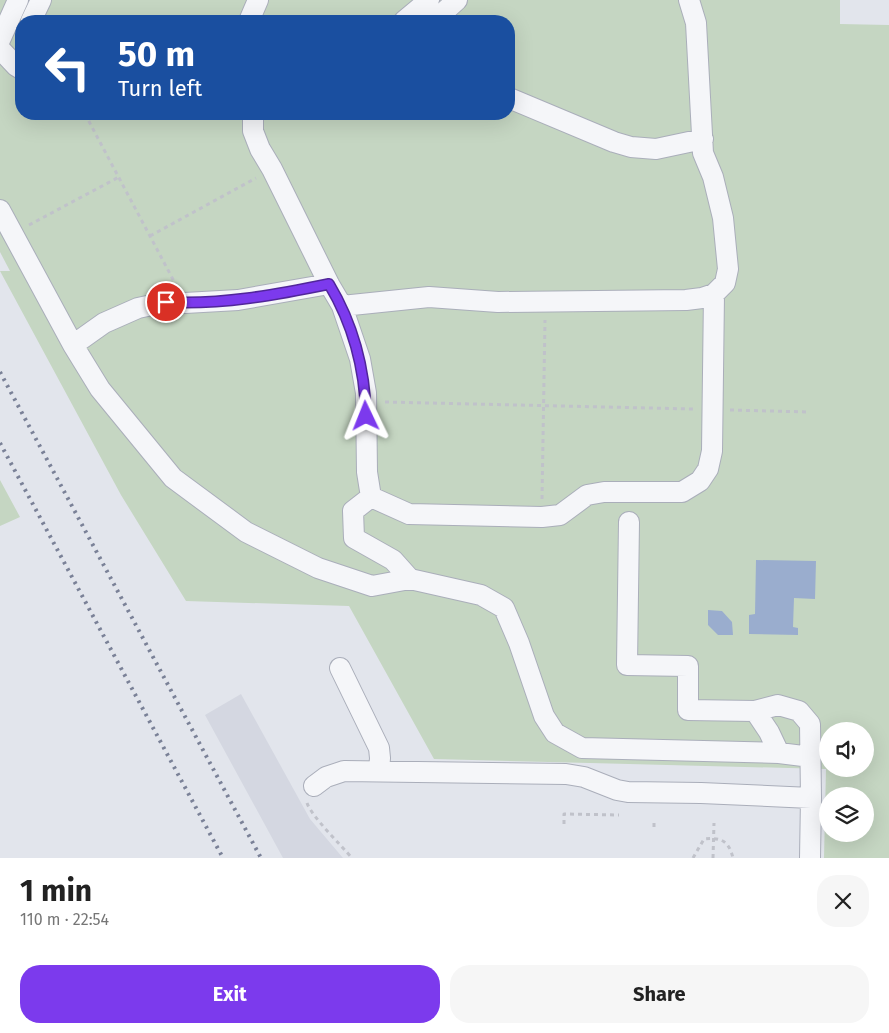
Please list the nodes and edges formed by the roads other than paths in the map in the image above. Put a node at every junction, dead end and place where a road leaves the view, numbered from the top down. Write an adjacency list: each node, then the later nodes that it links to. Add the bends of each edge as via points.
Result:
1 (18, 0): 12 (street)
2 (41, 0): 7 (street)
3 (258, 0): 8 (street)
4 (429, 0): 9 (street)
5 (457, 0): 10 (street)
6 (688, 0): 18 (street, via 696,23)
7 (34, 15)
8 (252, 15)
9 (411, 15)
10 (441, 15)
11 (15, 36): 13 (street)
12 (0, 40)
13 (0, 47): 14 (street); 15 (street)
14 (15, 51)
15 (15, 65)
16 (515, 101): 18 (street, via 631,147 656,150)
17 (252, 120): 20 (street, via 260,149)
18 (703, 138): 21 (street, via 703,153 723,218 728,269 725,283)
19 (0, 210): 23 (street)
20 (329, 284): 22 (street); 23 (street, via 238,300 166,302 138,308 104,323)
21 (714, 294): 22 (street, via 686,300 546,302 429,297); 24 (street, via 712,451 708,469 700,481 682,492 587,495 560,515 542,517 409,514)
22 (342, 306): 24 (street, via 360,359 366,402 367,472)
23 (73, 345): 26 (street, via 100,388 173,478 239,526 318,568 372,586)
24 (371, 497): 26 (street, via 353,511 354,538 393,560)
25 (629, 522): 28 (street, via 627,665 688,666 688,710)
26 (410, 579): 29 (street, via 481,595 504,608 544,716 555,734 582,748)
27 (340, 668): 31 (street, via 379,748)
28 (755, 711): 29 (street); 30 (street, via 778,705 799,711 810,724)
29 (779, 753): 30 (street)
30 (811, 756): 33 (street)
31 (379, 771): 32 (street, via 344,771 326,777); 33 (street, via 566,774 628,792)
32 (314, 786)
33 (811, 798): 34 (street)
34 (810, 858)

